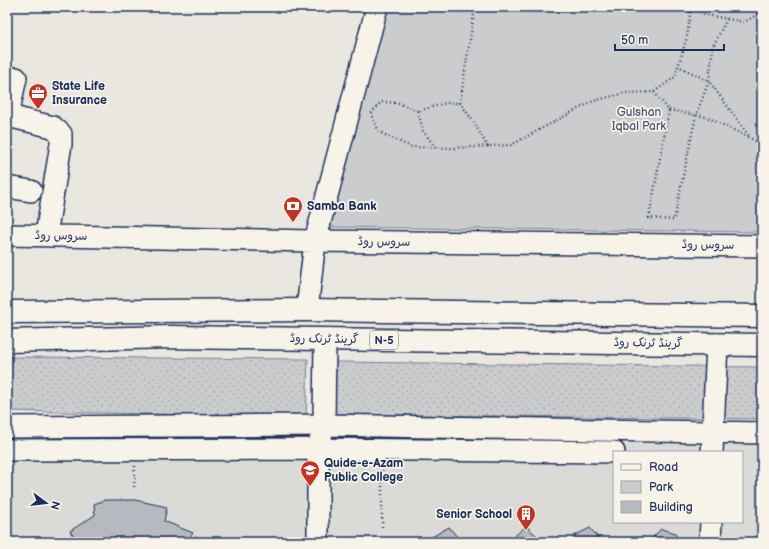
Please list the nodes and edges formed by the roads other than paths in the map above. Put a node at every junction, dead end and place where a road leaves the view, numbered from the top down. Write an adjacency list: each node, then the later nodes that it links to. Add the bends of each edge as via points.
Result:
1 (377, 7): 8 (street)
2 (16, 78): 3 (street)
3 (7, 118): 7 (street, via 54,127 61,134)
4 (7, 187): 5 (street)
5 (31, 191)
6 (7, 234): 7 (street, سروس روڈ)
7 (46, 235): 8 (street, سروس روڈ)
8 (315, 241): 9 (street, سروس روڈ); 10 (street)
9 (762, 246)
10 (307, 310): 11 (highway); 12 (highway)
11 (7, 312)
12 (762, 316)
13 (325, 339): 14 (highway, گرینڈ ٹرنک روڈ / N-5, via 171,337); 15 (highway, گرینڈ ٹرنک روڈ / N-5); 17 (street)
14 (7, 341)
15 (716, 344): 16 (highway, گرینڈ ٹرنک روڈ / N-5); 20 (street)
16 (762, 345)
17 (324, 425): 18 (street); 20 (street); 21 (street)
18 (7, 426)
19 (762, 433): 20 (street)
20 (712, 442)
21 (318, 449): 22 (street); 23 (street); 25 (street)
22 (7, 450)
23 (613, 452)
24 (711, 523): 26 (street)
25 (318, 542)
26 (710, 542)

